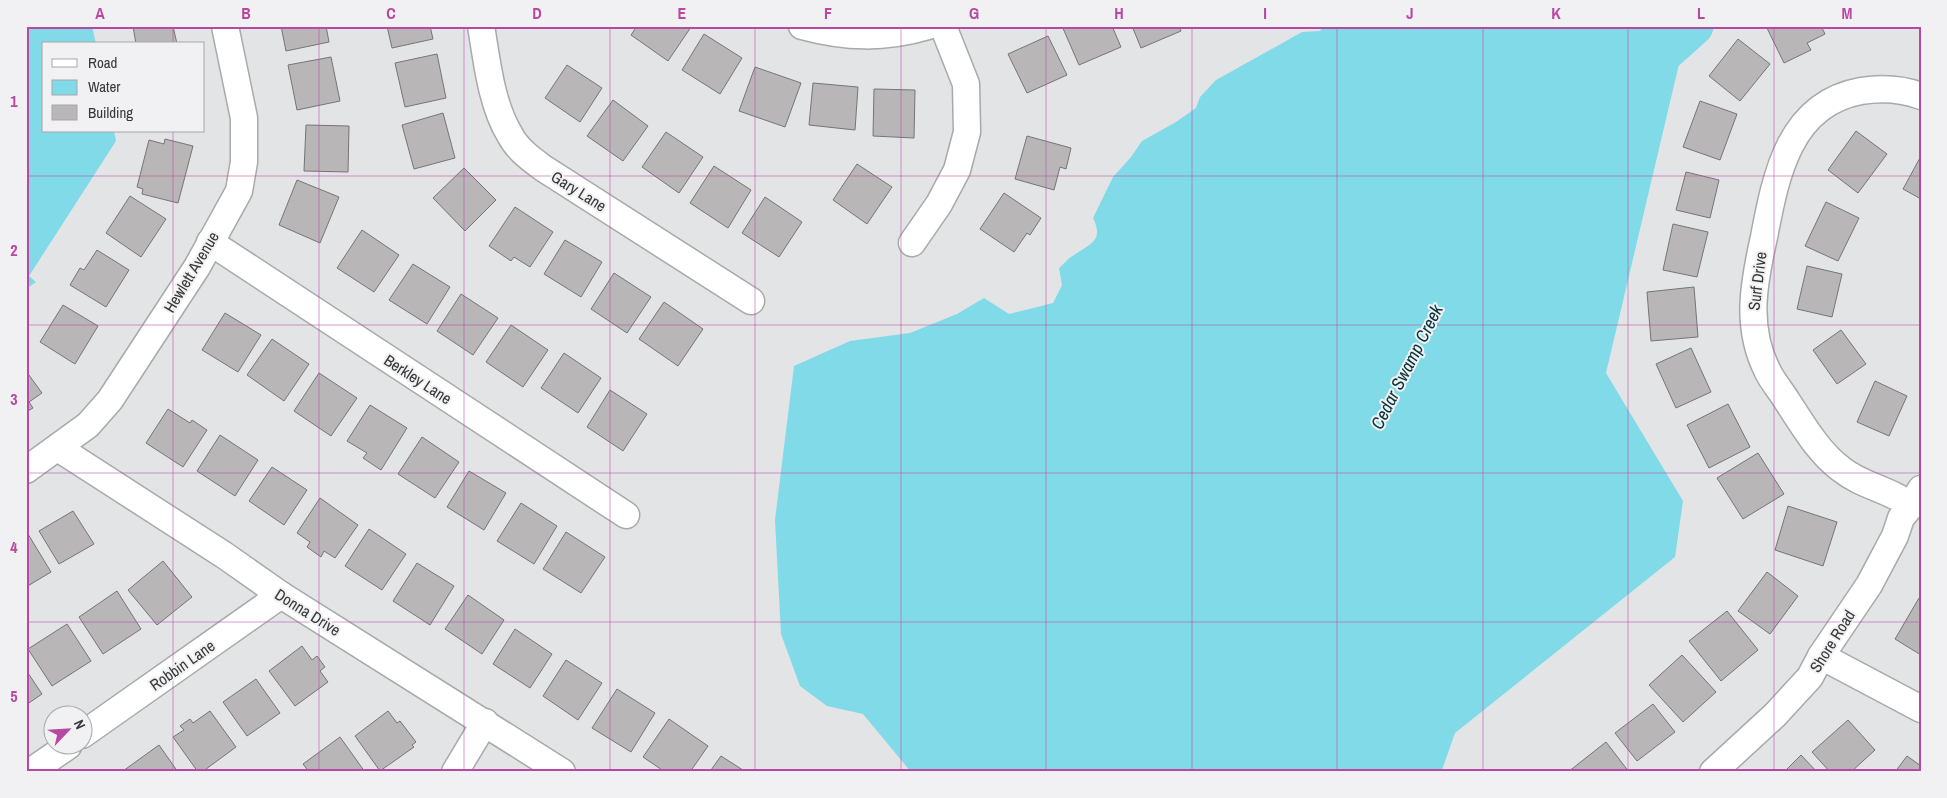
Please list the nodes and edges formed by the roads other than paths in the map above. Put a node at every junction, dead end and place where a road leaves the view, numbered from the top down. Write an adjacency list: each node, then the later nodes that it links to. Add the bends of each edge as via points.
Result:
1 (225, 26): 7 (street, Hewlett Avenue, via 244,118 244,162 240,191)
2 (480, 26): 9 (street, Gary Lane, via 495,99 510,136 526,154)
3 (802, 26): 4 (street, via 830,34 878,36)
4 (928, 26)
5 (943, 26): 8 (street, via 966,84 967,132 957,170)
6 (1921, 96): 12 (street, Surf Drive, via 1907,91 1875,89 1848,94 1827,102 1808,117 1794,135 1774,186 1752,316 1756,340 1767,370 1817,447 1841,470 1873,488)
7 (210, 242): 10 (street, Hewlett Avenue, via 110,400 88,425); 13 (street, Berkley Lane)
8 (912, 243)
9 (751, 301)
10 (58, 448): 11 (street, Hewlett Avenue); 14 (street, Donna Drive, via 224,554)
11 (26, 470)
12 (1916, 498): 15 (street, Shore Road, via 1901,518 1896,536 1869,585)
13 (626, 515)
14 (281, 595): 17 (street, Donna Drive); 18 (street, Robbin Lane)
15 (1821, 656): 16 (street); 23 (street, Shore Road, via 1804,684)
16 (1921, 709)
17 (485, 722): 21 (street); 22 (street, Donna Drive)
18 (92, 728)
19 (53, 756): 20 (street)
20 (30, 772)
21 (455, 772)
22 (562, 772)
23 (1713, 772)

